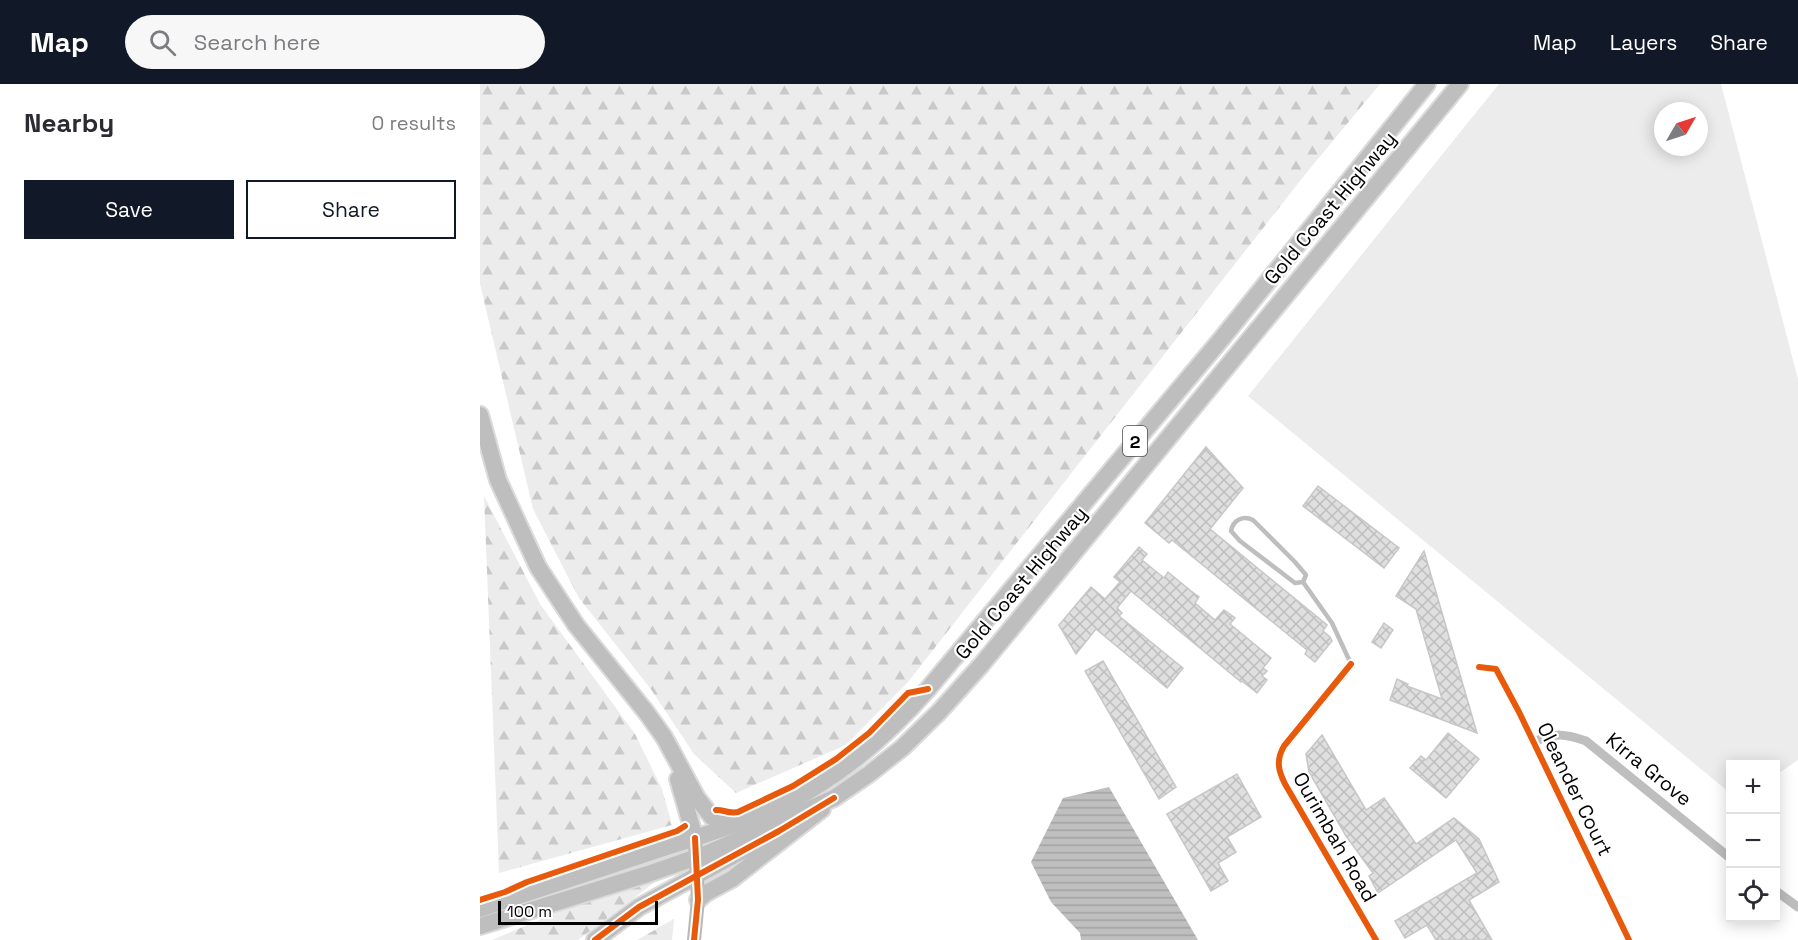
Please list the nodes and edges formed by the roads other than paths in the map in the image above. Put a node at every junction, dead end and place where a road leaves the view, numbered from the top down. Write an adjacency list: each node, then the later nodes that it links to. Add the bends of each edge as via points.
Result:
1 (1427, 84): 10 (highway, Gold Coast Highway / 2, via 1215,346 902,718 825,781)
2 (1460, 84): 9 (highway, Gold Coast Highway / 2, via 982,664 902,748)
3 (480, 415): 7 (highway, via 498,480 538,567 576,625)
4 (1303, 582): 4 (lane, via 1306,577 1302,569 1253,520 1242,518 1233,524 1231,531 1240,541 1295,583); 5 (lane, via 1332,622)
5 (1351, 664): 21 (street, Ourimbah Road, via 1284,746 1278,763 1285,784)
6 (1479, 667): 8 (street, Oleander Court, via 1496,669)
7 (664, 738): 10 (highway, via 712,817); 11 (highway)
8 (1534, 742): 12 (street, Kirra Grove, via 1565,734 1586,741); 22 (street, Oleander Court)
9 (834, 798): 13 (highway, Gold Coast Highway / 2); 14 (highway); 16 (highway, via 732,879)
10 (738, 824): 11 (highway, Gold Coast Highway / 2)
11 (695, 838): 13 (street); 18 (highway, Gold Coast Highway / 2)
12 (1726, 854)
13 (697, 857): 14 (street); 18 (highway, Gold Coast Highway / 2, via 648,874)
14 (698, 874): 16 (street); 19 (highway, via 639,907)
15 (1780, 894): 17 (street)
16 (698, 900): 20 (street)
17 (1798, 907)
18 (483, 917)
19 (595, 940)
20 (694, 940)
21 (1376, 940)
22 (1629, 940)

